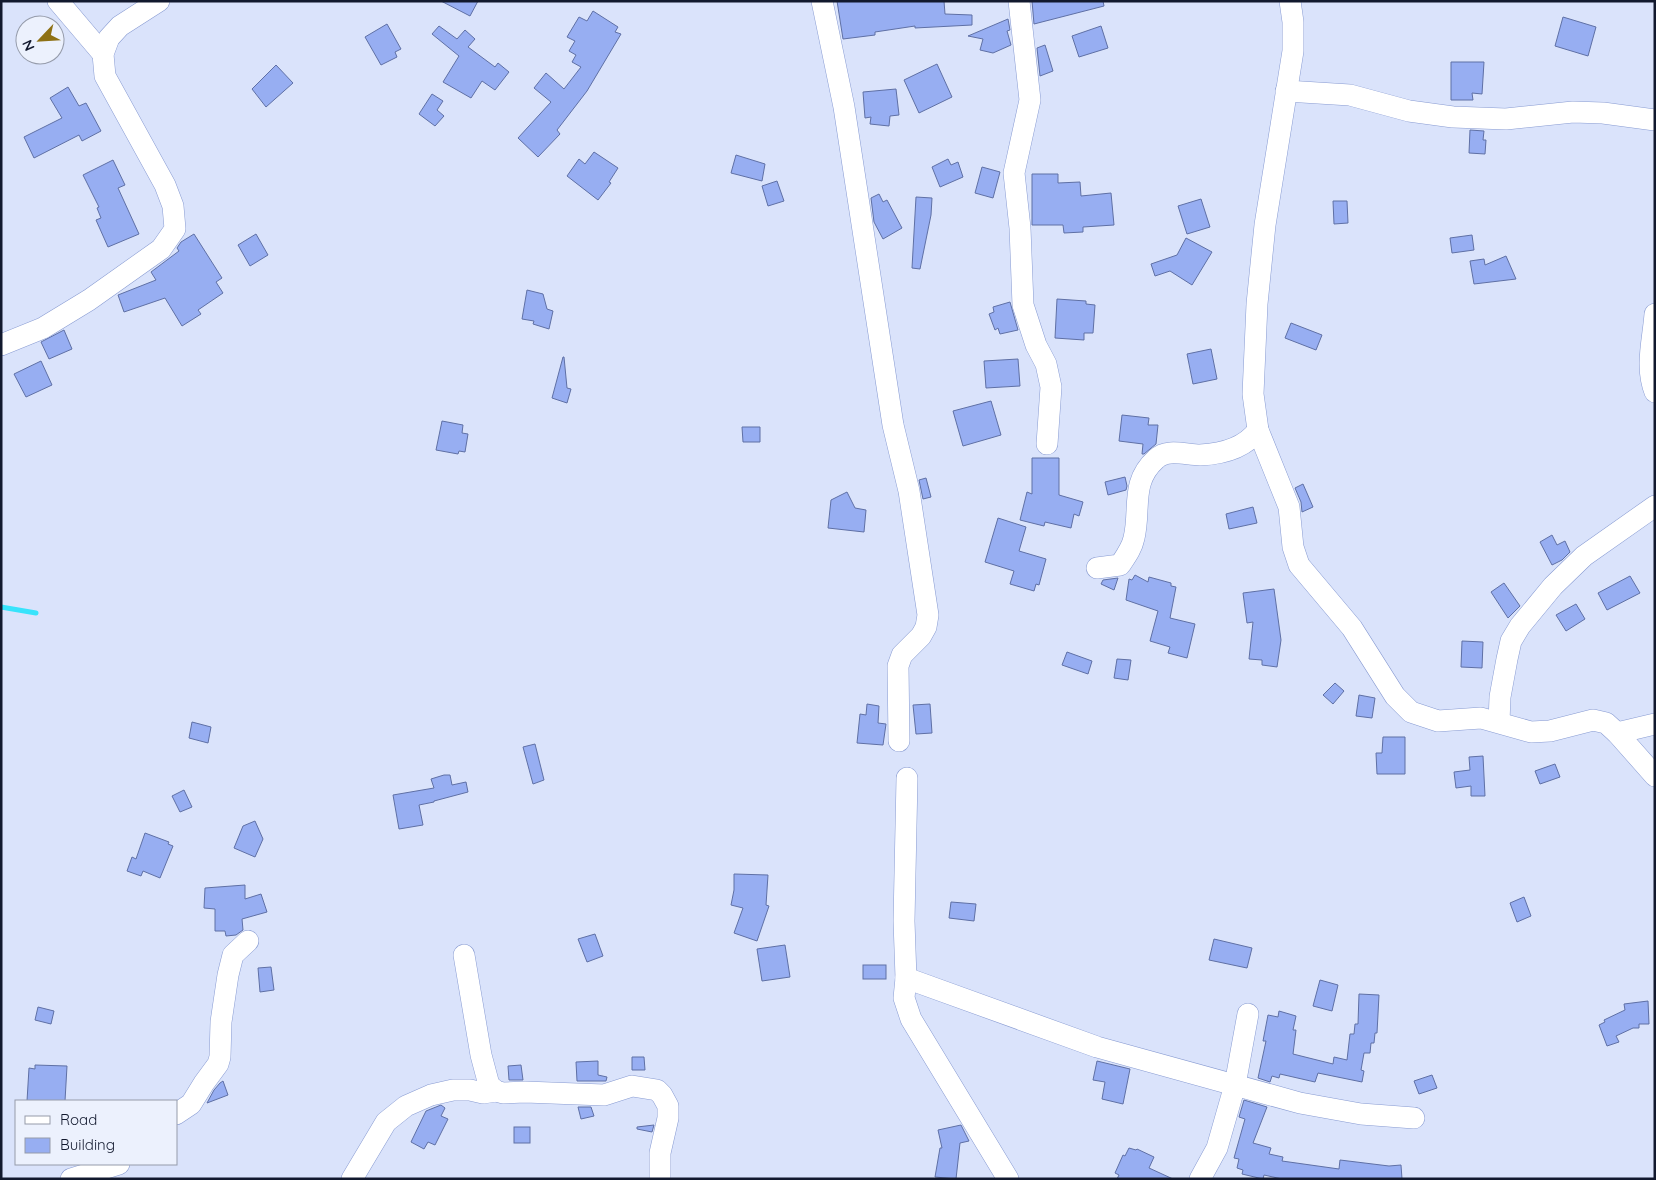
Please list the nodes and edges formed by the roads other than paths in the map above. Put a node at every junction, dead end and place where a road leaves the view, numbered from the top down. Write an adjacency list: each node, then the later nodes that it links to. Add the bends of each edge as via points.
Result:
1 (58, 1): 6 (street)
2 (159, 1): 6 (street, via 120,26 109,38)
3 (822, 1): 19 (street, via 844,107 893,424 909,492 928,615 921,636 902,655 898,666)
4 (1019, 1): 13 (street, via 1030,100 1014,173 1022,243 1024,305 1051,387)
5 (1290, 1): 7 (street, via 1293,44)
6 (102, 54): 10 (street, via 105,76 165,185 173,206 175,228 161,249 88,300 43,328)
7 (1286, 91): 8 (street, via 1350,95 1409,111 1453,117 1506,119 1572,112); 12 (street, via 1265,225 1257,304 1253,394)
8 (1655, 120)
9 (1655, 314): 11 (street, via 1649,359)
10 (1, 345)
11 (1655, 392)
12 (1258, 430): 15 (street, via 1246,442 1220,452 1201,455 1165,453 1157,457 1144,472 1140,483 1134,538 1129,551 1120,565); 16 (street, via 1289,507 1293,547 1299,565 1352,628 1395,696 1411,712 1438,722 1481,718)
13 (1047, 444)
14 (1655, 506): 16 (street, via 1584,556 1552,586 1520,626 1511,641)
15 (1097, 568)
16 (1498, 722): 18 (street, via 1540,732 1593,720 1606,723)
17 (1655, 724): 18 (street)
18 (1617, 733): 20 (street)
19 (899, 741)
20 (1655, 776)
21 (908, 778): 24 (street, via 904,921)
22 (248, 941): 28 (street, via 233,955 228,975 218,1064 191,1104)
23 (464, 955): 27 (street, via 481,1055 489,1085)
24 (906, 978): 26 (street, via 1097,1047); 34 (street, via 904,998 911,1019)
25 (1248, 1014): 26 (street)
26 (1235, 1085): 29 (street, via 1300,1103 1361,1114); 35 (street, via 1217,1148)
27 (496, 1091): 32 (street, via 453,1090 406,1106 386,1122); 33 (street, via 604,1095 632,1086 657,1090 668,1106 660,1153)
28 (178, 1113)
29 (1414, 1118)
30 (116, 1165): 31 (street)
31 (71, 1179)
32 (352, 1179)
33 (660, 1179)
34 (1008, 1179)
35 (1200, 1179)

